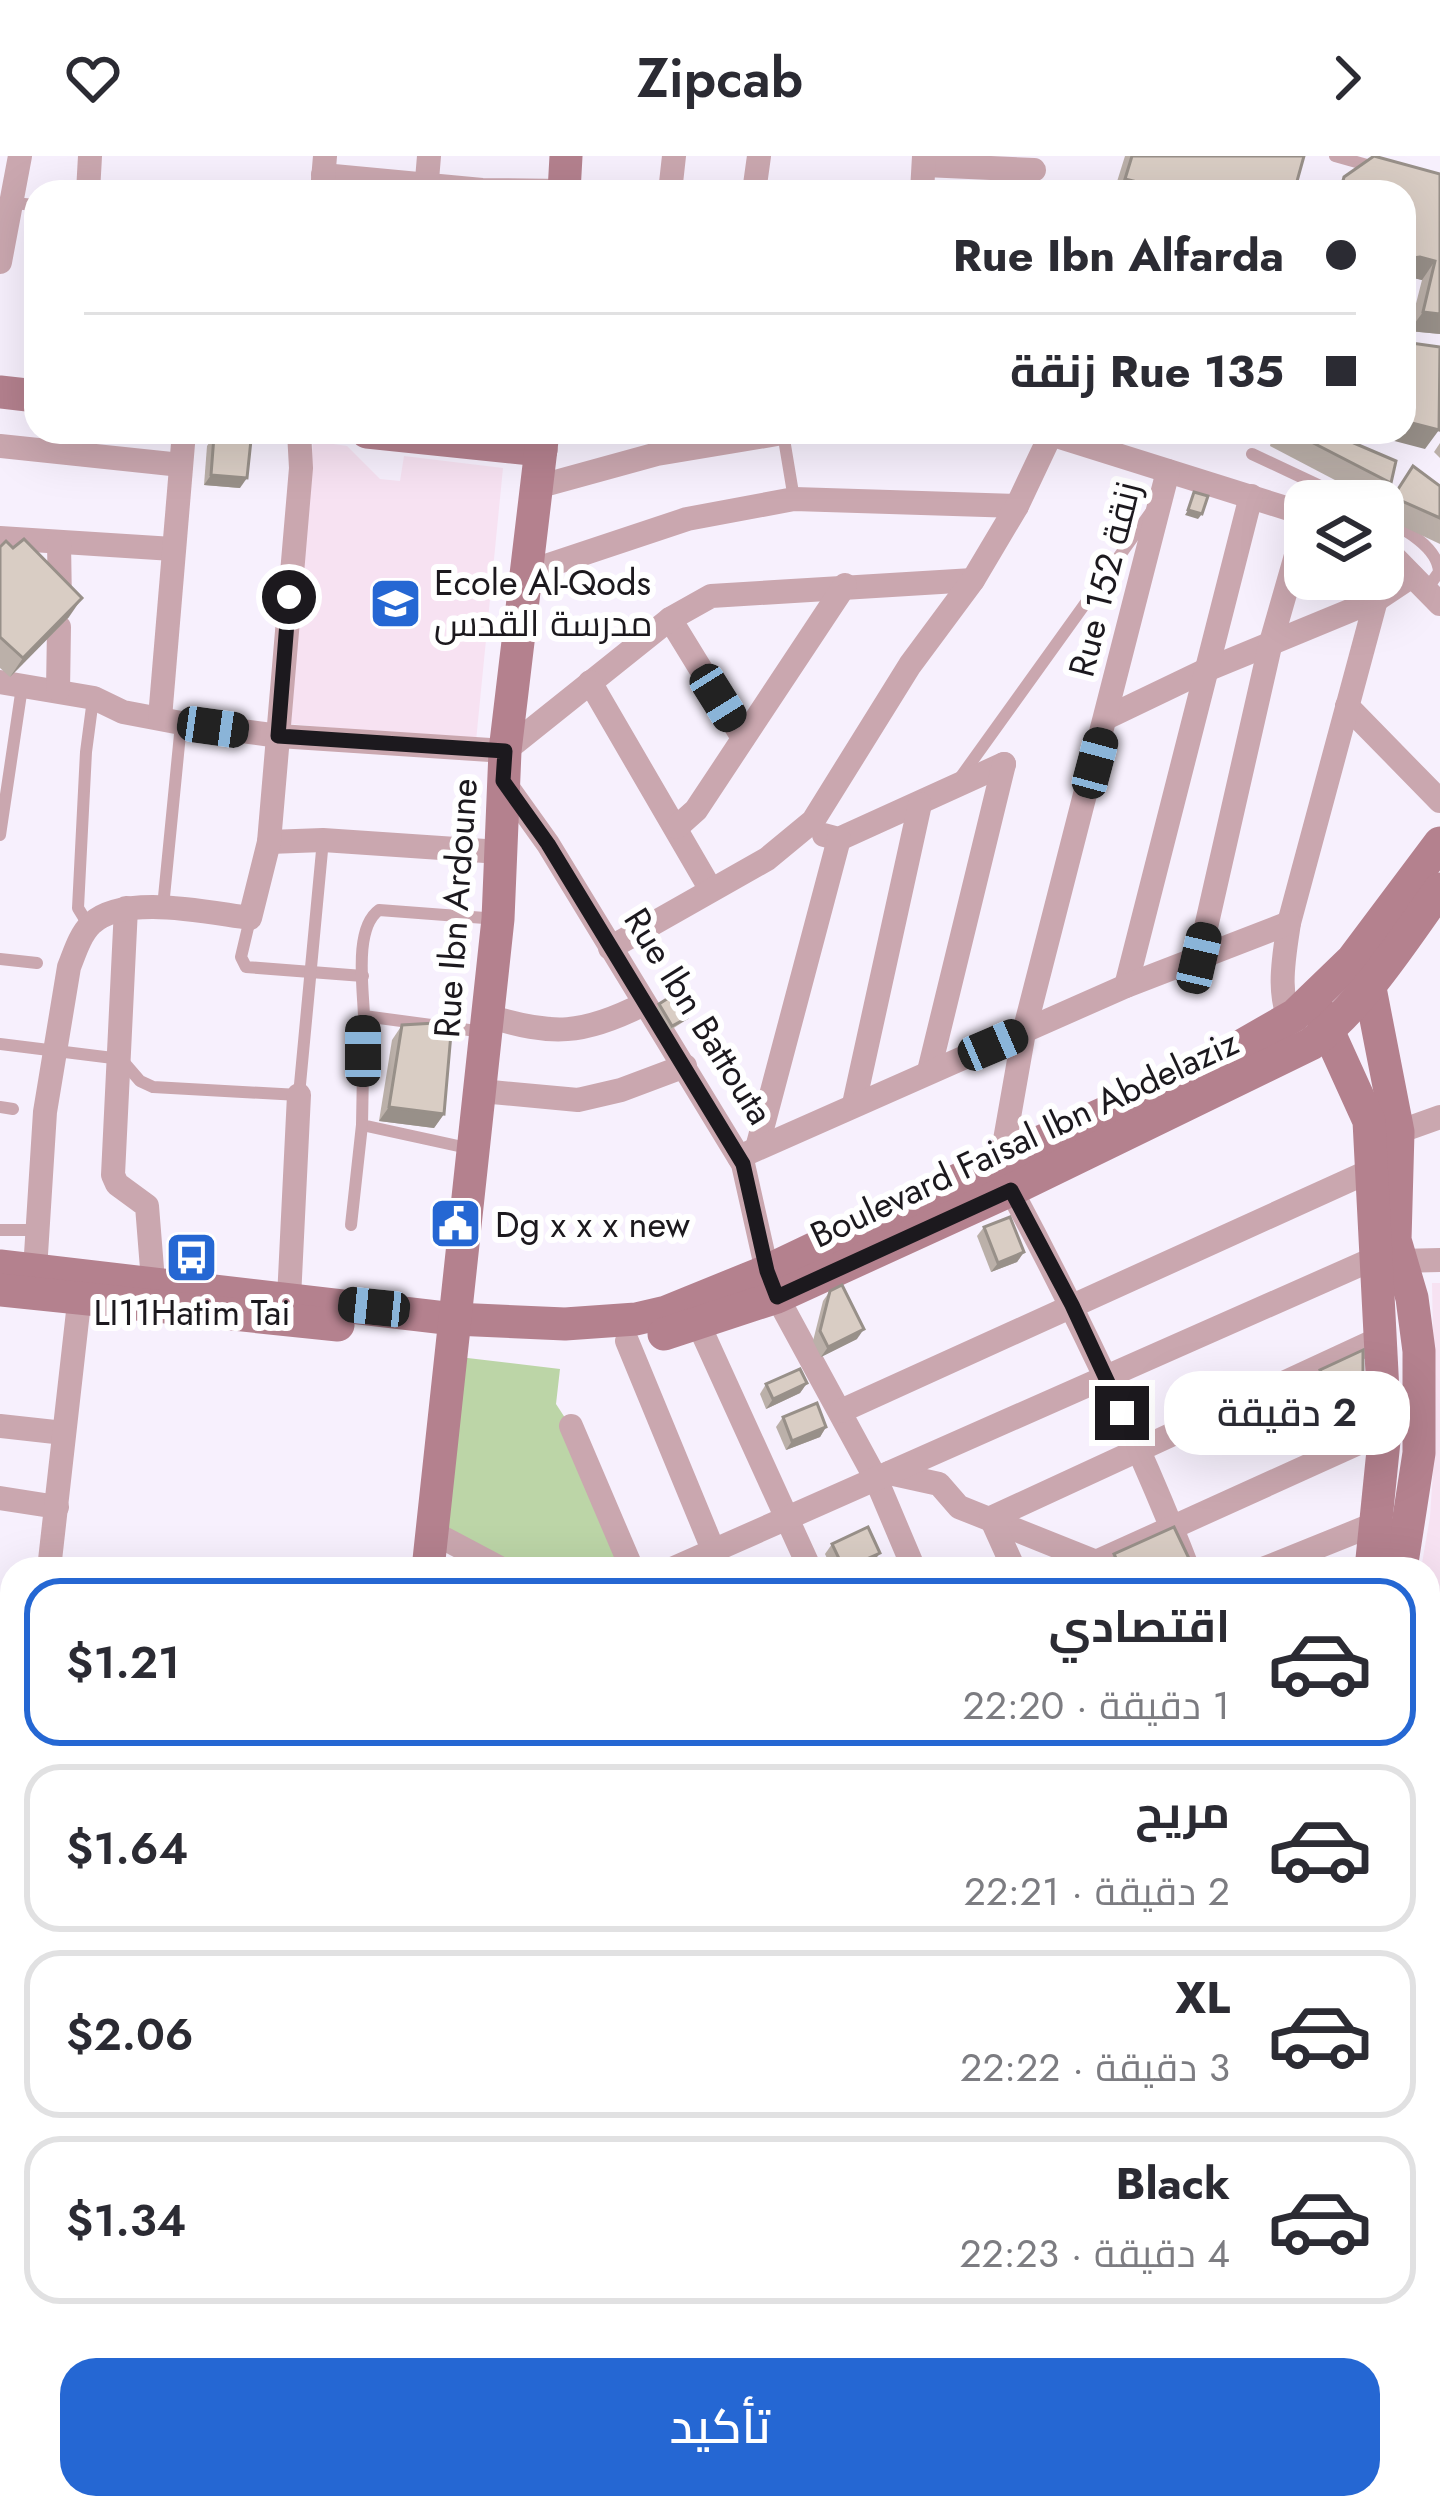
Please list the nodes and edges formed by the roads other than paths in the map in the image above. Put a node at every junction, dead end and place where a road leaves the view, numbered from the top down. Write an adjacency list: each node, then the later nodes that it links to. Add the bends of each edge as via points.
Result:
1 (20, 156): 8 (street)
2 (1335, 156): 5 (lane)
3 (925, 160): 4 (street)
4 (1035, 173)
5 (1398, 173)
6 (323, 174): 7 (street)
7 (368, 180)
8 (16, 193): 9 (street)
9 (0, 262)
10 (183, 444): 19 (street)
11 (300, 444): 49 (street)
12 (542, 444): 22 (street, Rue Ibn Ardoune)
13 (717, 444): 22 (street)
14 (785, 444): 24 (lane)
15 (1042, 444): 26 (street)
16 (1082, 444): 20 (street)
17 (0, 446): 19 (street)
18 (1252, 454): 21 (lane)
19 (182, 465): 31 (street)
20 (1168, 471): 23 (street); 25 (street, Rue 152 زنقة)
21 (1307, 480)
22 (537, 487): 33 (street, Rue Ibn Ardoune)
23 (1251, 496): 27 (street); 41 (street)
24 (794, 499): 26 (street); 33 (street, via 687,519)
25 (1159, 501): 47 (street, Rue 152 زنقة); 52 (lane)
26 (1017, 506): 34 (street)
27 (1284, 507)
28 (1404, 529): 36 (lane, via 1436,558 1439,572)
29 (0, 538): 30 (street)
30 (59, 542): 31 (street); 44 (street)
31 (173, 549): 48 (street)
32 (1404, 567): 36 (street)
33 (525, 573): 51 (street, Rue Ibn Ardoune)
34 (973, 580): 35 (street); 56 (street)
35 (845, 585): 39 (street, via 711,596); 50 (street)
36 (1426, 590)
37 (1284, 597): 40 (street)
38 (1376, 600): 40 (street); 46 (street)
39 (670, 619): 42 (street); 50 (street)
40 (1270, 646): 41 (street); 72 (street)
41 (1204, 671): 47 (street); 78 (street)
42 (590, 682): 51 (street); 55 (street)
43 (11, 684): 44 (street); 57 (lane)
44 (58, 690): 45 (street)
45 (94, 698): 48 (street); 70 (lane, via 78,908)
46 (1347, 706): 53 (street); 69 (street)
47 (1106, 718): 83 (street, Rue 152 زنقة)
48 (170, 720): 49 (street); 66 (lane)
49 (278, 736): 51 (street); 60 (street)
50 (743, 738): 55 (street)
51 (504, 766): 62 (street, Rue Ibn Ardoune); 71 (street, Rue Ibn Battouta)
52 (955, 785): 54 (street); 88 (street, via 1004,764)
53 (1440, 801)
54 (920, 804): 58 (street); 91 (street)
55 (676, 827): 63 (street)
56 (804, 830): 58 (street); 63 (street)
57 (0, 836)
58 (839, 839): 96 (street)
59 (322, 840): 60 (street); 62 (street); 75 (lane)
60 (269, 842): 67 (street)
61 (1440, 843): 82 (street, Boulevard Faisal Ibn Abdelaziz)
62 (500, 852): 68 (street, Rue Ibn Ardoune)
63 (712, 890): 71 (street)
64 (1440, 890): 77 (street, Boulevard Faisal Ibn Abdelaziz)
65 (126, 908): 66 (street); 70 (street); 86 (street)
66 (162, 908): 67 (street)
67 (250, 918): 75 (lane, via 243,964)
68 (498, 920): 76 (lane, via 375,912); 81 (street, Rue Ibn Ardoune)
69 (1289, 923): 72 (street); 82 (street, via 1283,1004)
70 (89, 926): 85 (street, via 69,967)
71 (610, 948): 79 (street, Rue Ibn Battouta)
72 (1199, 958): 78 (street)
73 (0, 959): 74 (lane)
74 (37, 963)
75 (310, 973): 76 (lane); 90 (lane)
76 (363, 976): 80 (lane)
77 (1369, 983): 82 (street, Boulevard Faisal Ibn Abdelaziz); 94 (street)
78 (1126, 986): 83 (street)
79 (644, 1004): 81 (street, via 596,1026 554,1032); 87 (street, Rue Ibn Battouta)
80 (364, 1016): 81 (lane); 93 (lane)
81 (487, 1024): 89 (street, Rue Ibn Ardoune)
82 (1309, 1024): 97 (street, via 1370,1121); 98 (street, Boulevard Faisal Ibn Abdelaziz, via 1220,1061)
83 (1024, 1032): 88 (street); 98 (street, Rue 152 زنقة)
84 (0, 1044): 85 (lane)
85 (55, 1050): 86 (lane); 101 (street)
86 (121, 1059): 90 (lane, via 153,1087); 106 (street, via 113,1175 147,1206)
87 (685, 1066): 89 (street, via 578,1100); 96 (street, Rue Ibn Battouta)
88 (929, 1071): 91 (street)
89 (481, 1091): 95 (street, Rue Ibn Ardoune)
90 (299, 1095): 110 (street)
91 (854, 1104): 96 (street)
92 (1440, 1117): 94 (street)
93 (362, 1125): 95 (lane); 99 (lane)
94 (1398, 1132): 102 (street)
95 (472, 1149): 113 (street, Rue Ibn Ardoune)
96 (748, 1152): 107 (street, Rue Ibn Battouta)
97 (1372, 1170): 102 (street); 111 (street)
98 (1002, 1181): 107 (street, Boulevard Faisal Ibn Abdelaziz); 111 (street)
99 (351, 1225)
100 (0, 1230): 101 (lane)
101 (37, 1230): 105 (street)
102 (1386, 1260): 103 (street); 114 (street); 116 (street); 145 (street, via 1412,1298 1420,1382)
103 (1440, 1261)
104 (0, 1266): 105 (street, Boulevard Faisal Ibn Abdelaziz)
105 (35, 1270): 108 (street, Boulevard Faisal Ibn Abdelaziz)
106 (153, 1281): 108 (street, Boulevard Faisal Ibn Abdelaziz); 110 (street, Boulevard Faisal Ibn Abdelaziz)
107 (772, 1284): 112 (street, Boulevard Faisal Ibn Abdelaziz); 113 (street, Boulevard Faisal Ibn Abdelaziz, via 636,1319); 117 (street, Rue Ibn Battouta)
108 (80, 1287): 109 (street, Boulevard Faisal Ibn Abdelaziz); 113 (street, Boulevard Faisal Ibn Abdelaziz); 121 (street)
109 (0, 1290)
110 (289, 1298): 113 (street, Boulevard Faisal Ibn Abdelaziz)
111 (1072, 1305): 116 (street); 117 (street)
112 (698, 1323): 115 (street, Boulevard Faisal Ibn Abdelaziz); 126 (street)
113 (452, 1328): 115 (street, Boulevard Faisal Ibn Abdelaziz, via 558,1343); 130 (street, Rue Ibn Ardoune)
114 (1383, 1337): 120 (street); 122 (street)
115 (627, 1340): 135 (street)
116 (1105, 1377): 122 (street); 123 (street)
117 (841, 1411): 123 (street, Rue Ibn Battouta)
118 (0, 1426): 121 (street)
119 (572, 1426): 134 (street)
120 (1385, 1430): 128 (street); 129 (street)
121 (64, 1433): 125 (street)
122 (1139, 1449): 127 (street); 129 (street)
123 (882, 1476): 126 (street); 127 (street, via 939,1484 957,1506); 138 (street, Rue Ibn Battouta)
124 (0, 1498): 125 (street)
125 (57, 1507): 131 (street)
126 (785, 1518): 136 (street); 137 (street)
127 (991, 1518): 139 (street); 140 (street)
128 (1377, 1523): 143 (street); 144 (street)
129 (1172, 1526): 141 (street); 142 (street)
130 (430, 1531): 132 (street, Rue Ibn Ardoune); 133 (street)
131 (51, 1557)
132 (429, 1557)
133 (479, 1557)
134 (627, 1557)
135 (716, 1557)
136 (722, 1557)
137 (804, 1557)
138 (910, 1557)
139 (1009, 1557)
140 (1079, 1557)
141 (1112, 1557)
142 (1184, 1557)
143 (1293, 1557)
144 (1373, 1557)
145 (1404, 1557)

